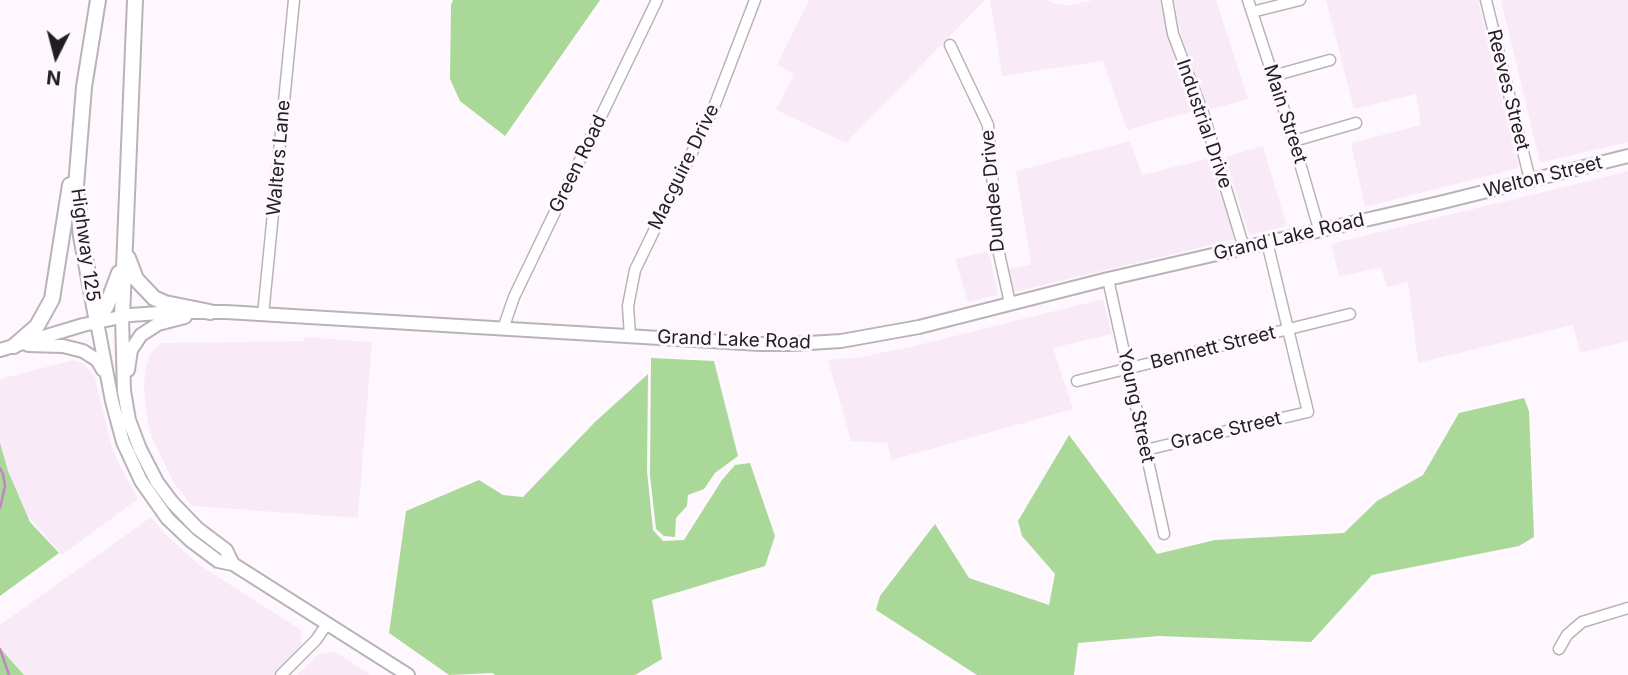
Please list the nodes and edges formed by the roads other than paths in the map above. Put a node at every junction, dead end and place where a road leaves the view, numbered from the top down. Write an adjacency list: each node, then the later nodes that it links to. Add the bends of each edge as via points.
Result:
1 (98, 0): 14 (highway, Highway 125)
2 (135, 0): 19 (highway, Highway 125)
3 (293, 0): 29 (street, Walters Lane)
4 (657, 0): 32 (street, Green Road, via 514,297)
5 (755, 0): 34 (street, Macguire Drive, via 714,107 635,270 628,306)
6 (1167, 0): 24 (street, Industrial Drive, via 1173,34 1203,113)
7 (1248, 0): 10 (street, Main Street)
8 (1300, 0): 10 (street)
9 (1486, 0): 18 (street, Reeves Street)
10 (1252, 12): 13 (street, Main Street)
11 (950, 45): 26 (street, Dundee Drive, via 988,125 998,249)
12 (1331, 60): 13 (street)
13 (1273, 76): 16 (street, Main Street)
14 (85, 87): 31 (highway, Highway 125, via 77,200); 35 (highway, via 53,295 40,323)
15 (1356, 123): 16 (street)
16 (1293, 141): 21 (street, Main Street)
17 (1628, 156): 18 (main road, Welton Street)
18 (1530, 180): 20 (main road, Welton Street)
19 (128, 186): 22 (highway, Highway 125); 27 (highway, via 128,255 136,279 163,302)
20 (1458, 198): 21 (main road, Grand Lake Road)
21 (1319, 229): 23 (main road, Grand Lake Road)
22 (125, 234): 30 (highway, Highway 125); 31 (highway, via 115,284)
23 (1267, 242): 24 (main road, Grand Lake Road); 33 (street)
24 (1244, 248): 25 (main road, Grand Lake Road)
25 (1108, 279): 26 (main road, Grand Lake Road); 36 (street, Young Street)
26 (1010, 303): 34 (main road, Grand Lake Road, via 841,341 774,344)
27 (210, 312): 29 (main road, Grand Lake Road); 30 (main road, Grand Lake Road); 39 (main road, via 158,324 141,335 131,350 129,396)
28 (1350, 314): 33 (street, Bennett Street)
29 (263, 315): 32 (main road, Grand Lake Road)
30 (122, 317): 31 (main road, Grand Lake Road); 39 (main road, via 124,391)
31 (97, 322): 35 (main road, Grand Lake Road); 38 (main road); 39 (main road)
32 (503, 329): 34 (main road, Grand Lake Road)
33 (1288, 329): 36 (street, Bennett Street); 40 (street, Grace Street, via 1308,412)
34 (630, 336)
35 (7, 348): 38 (main road, via 52,345 83,351 97,360)
36 (1128, 369): 37 (street, Bennett Street); 40 (street, Young Street)
37 (1077, 382)
38 (108, 384): 42 (main road, via 123,442 149,494 190,540 218,561)
39 (140, 449): 42 (main road, via 172,502 226,551)
40 (1145, 450): 41 (street, Young Street)
41 (1164, 534)
42 (233, 564): 44 (main road)
43 (1628, 608): 45 (street, via 1578,625)
44 (327, 624): 46 (street); 47 (main road)
45 (1559, 649)
46 (281, 675)
47 (408, 675)

